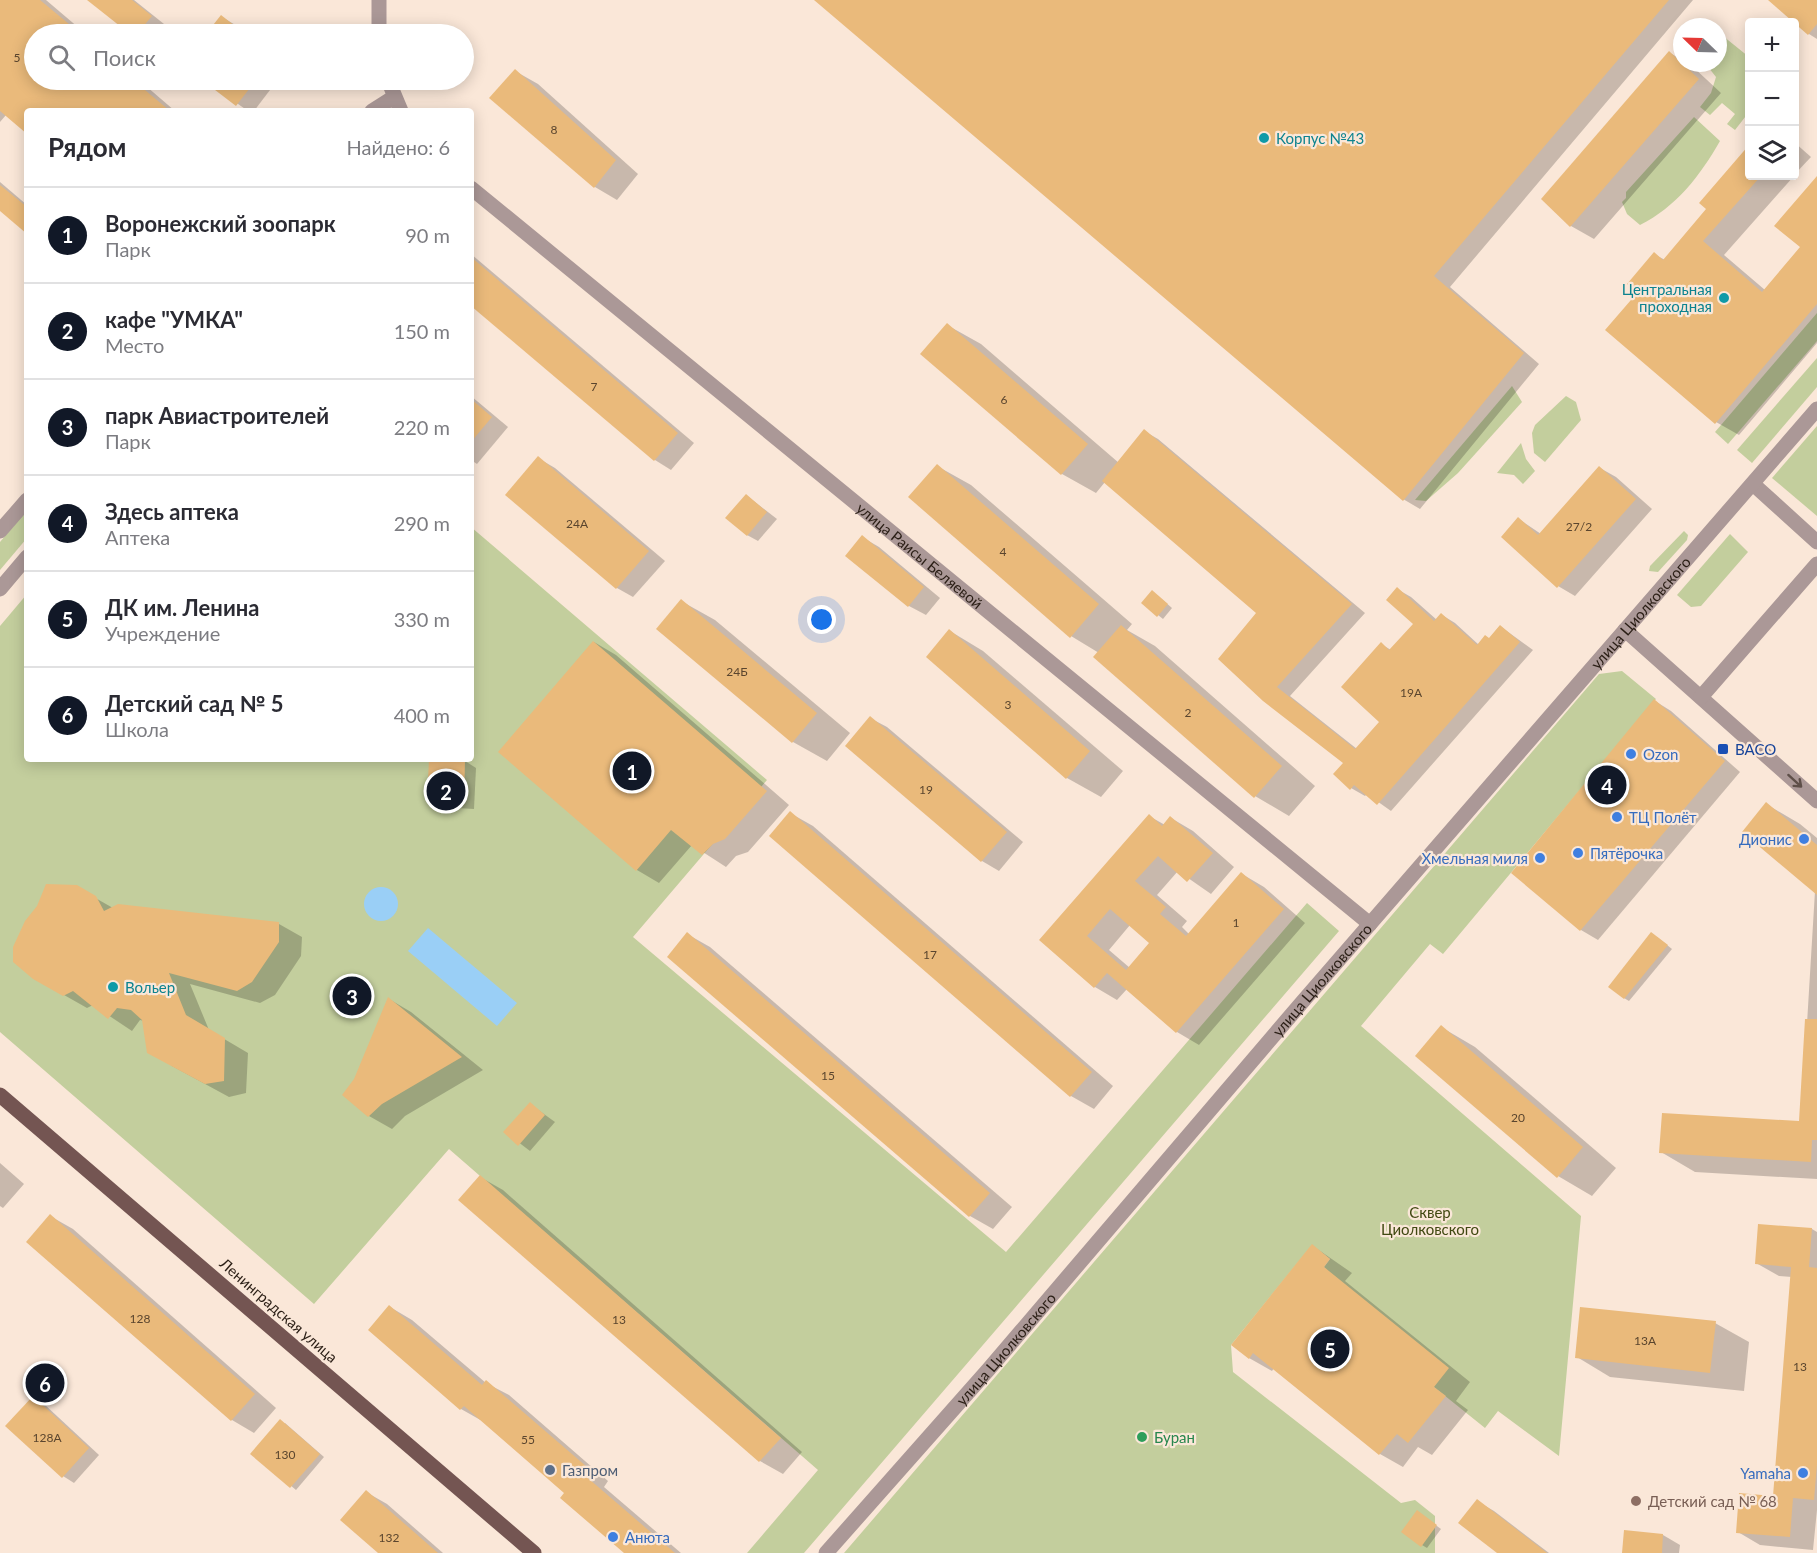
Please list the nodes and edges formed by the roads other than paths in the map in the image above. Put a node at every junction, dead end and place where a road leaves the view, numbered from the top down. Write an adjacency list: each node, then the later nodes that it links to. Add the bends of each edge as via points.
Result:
1 (379, 0): 2 (street)
2 (379, 24)
3 (390, 90): 4 (street)
4 (394, 106)
5 (474, 190): 17 (street, улица Раисы Беляевой)
6 (1817, 409): 7 (street, улица Циолковского)
7 (1753, 484): 10 (street); 14 (street, улица Циолковского)
8 (24, 503): 9 (street)
9 (0, 531)
10 (1817, 542)
11 (24, 561): 13 (street)
12 (1817, 564): 15 (street)
13 (0, 589)
14 (1625, 630): 15 (street); 17 (street, улица Циолковского)
15 (1701, 697): 16 (street, one-way to 16)
16 (1817, 801)
17 (1370, 924): 20 (street, улица Циолковского)
18 (0, 1095): 19 (main road, Ленинградская улица)
19 (534, 1553)
20 (826, 1553)

